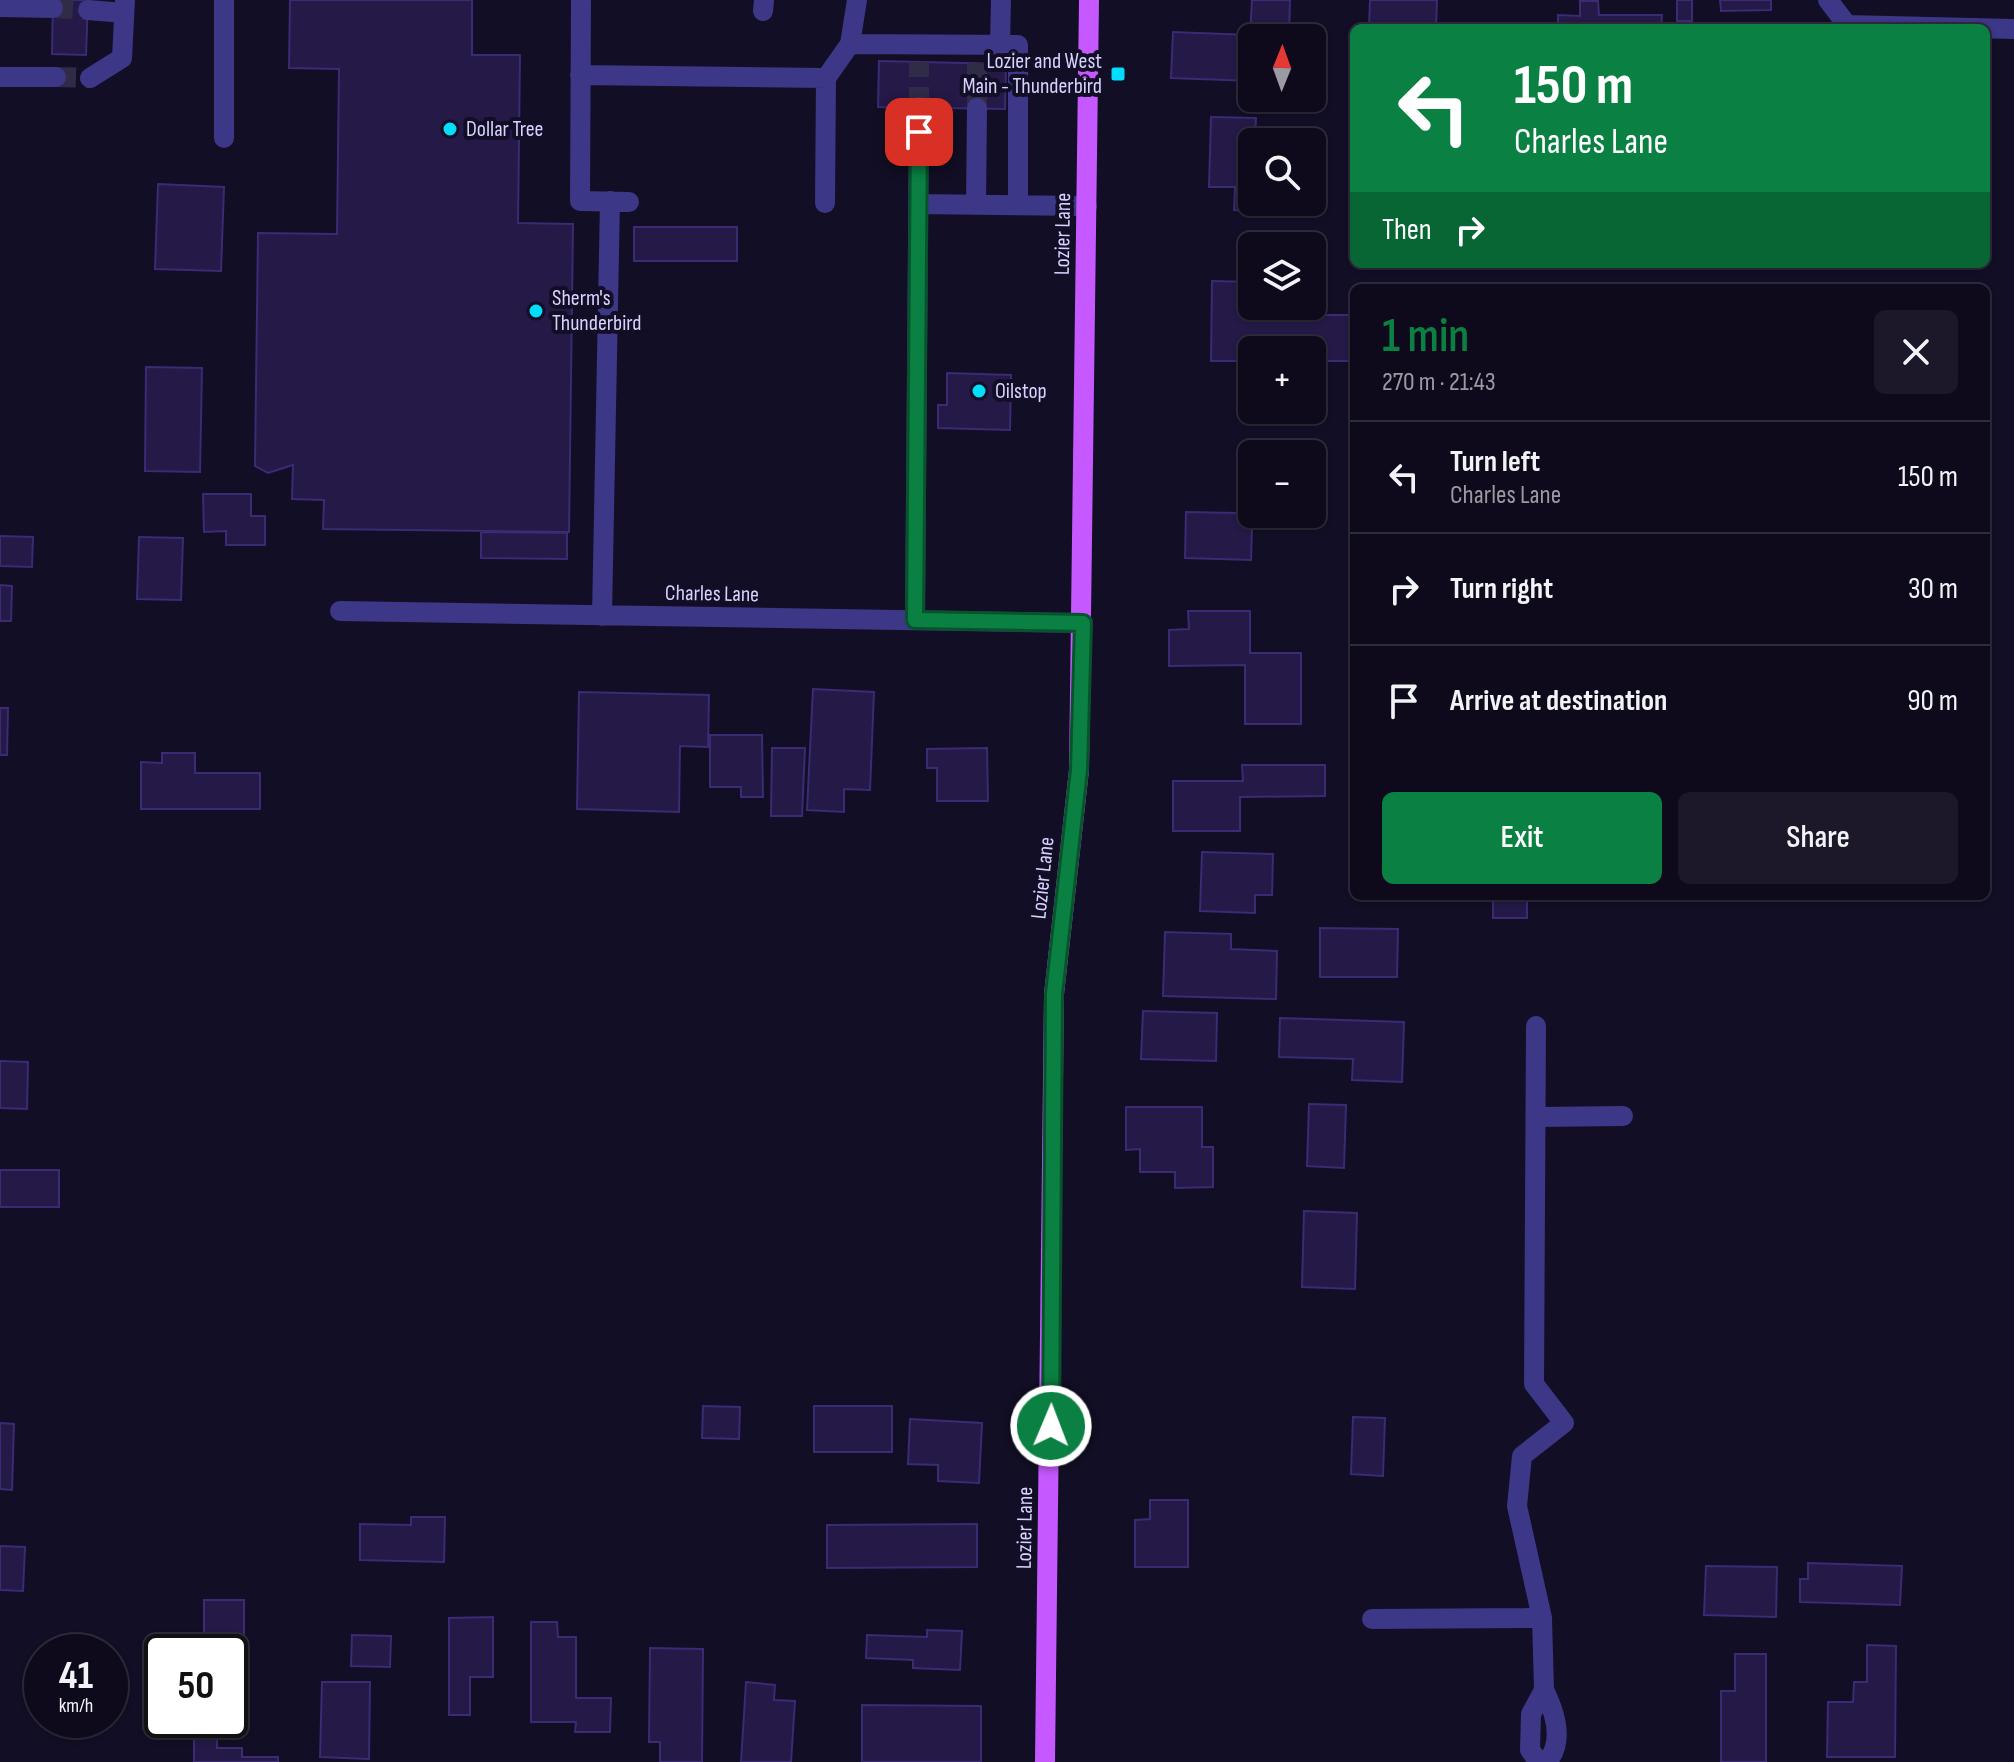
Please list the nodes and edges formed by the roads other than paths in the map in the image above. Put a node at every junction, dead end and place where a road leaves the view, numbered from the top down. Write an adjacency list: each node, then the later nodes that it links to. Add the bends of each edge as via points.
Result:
1 (224, 0): 23 (street)
2 (581, 0): 16 (street)
3 (857, 0): 14 (street)
4 (1001, 0): 15 (street)
5 (1089, 0): 28 (main road, Lozier Lane)
6 (1828, 0): 11 (street)
7 (124, 6): 10 (street); 19 (street, via 122,58)
8 (0, 7): 9 (street)
9 (53, 8)
10 (88, 10)
11 (1846, 24)
12 (1990, 28): 13 (street)
13 (2014, 29)
14 (850, 44): 15 (street, via 977,54); 20 (street)
15 (1000, 45): 27 (street, via 1018,45)
16 (580, 75): 20 (street); 30 (street, via 580,201 620,202)
17 (0, 77): 18 (street)
18 (56, 77)
19 (90, 78)
20 (826, 78): 24 (street)
21 (919, 107): 25 (street)
22 (977, 108): 26 (street)
23 (224, 138)
24 (825, 203)
25 (918, 204): 26 (street); 31 (street)
26 (976, 205): 27 (street)
27 (1018, 205): 28 (street)
28 (1087, 206): 32 (main road, Lozier Lane)
29 (340, 611): 30 (street, Charles Lane)
30 (602, 616): 31 (street, Charles Lane)
31 (915, 620): 32 (street, Charles Lane)
32 (1083, 623): 39 (main road, Lozier Lane, via 1079,770 1054,994)
33 (1536, 1026): 35 (street)
34 (1623, 1116): 35 (street)
35 (1537, 1117): 36 (street, via 1534,1384 1564,1423 1522,1456 1517,1506)
36 (1542, 1618): 37 (street); 38 (street)
37 (1372, 1619)
38 (1544, 1690): 40 (street, via 1531,1714 1530,1750); 41 (street, via 1556,1714 1555,1752)
39 (1045, 1762)
40 (1539, 1762)
41 (1547, 1762)

